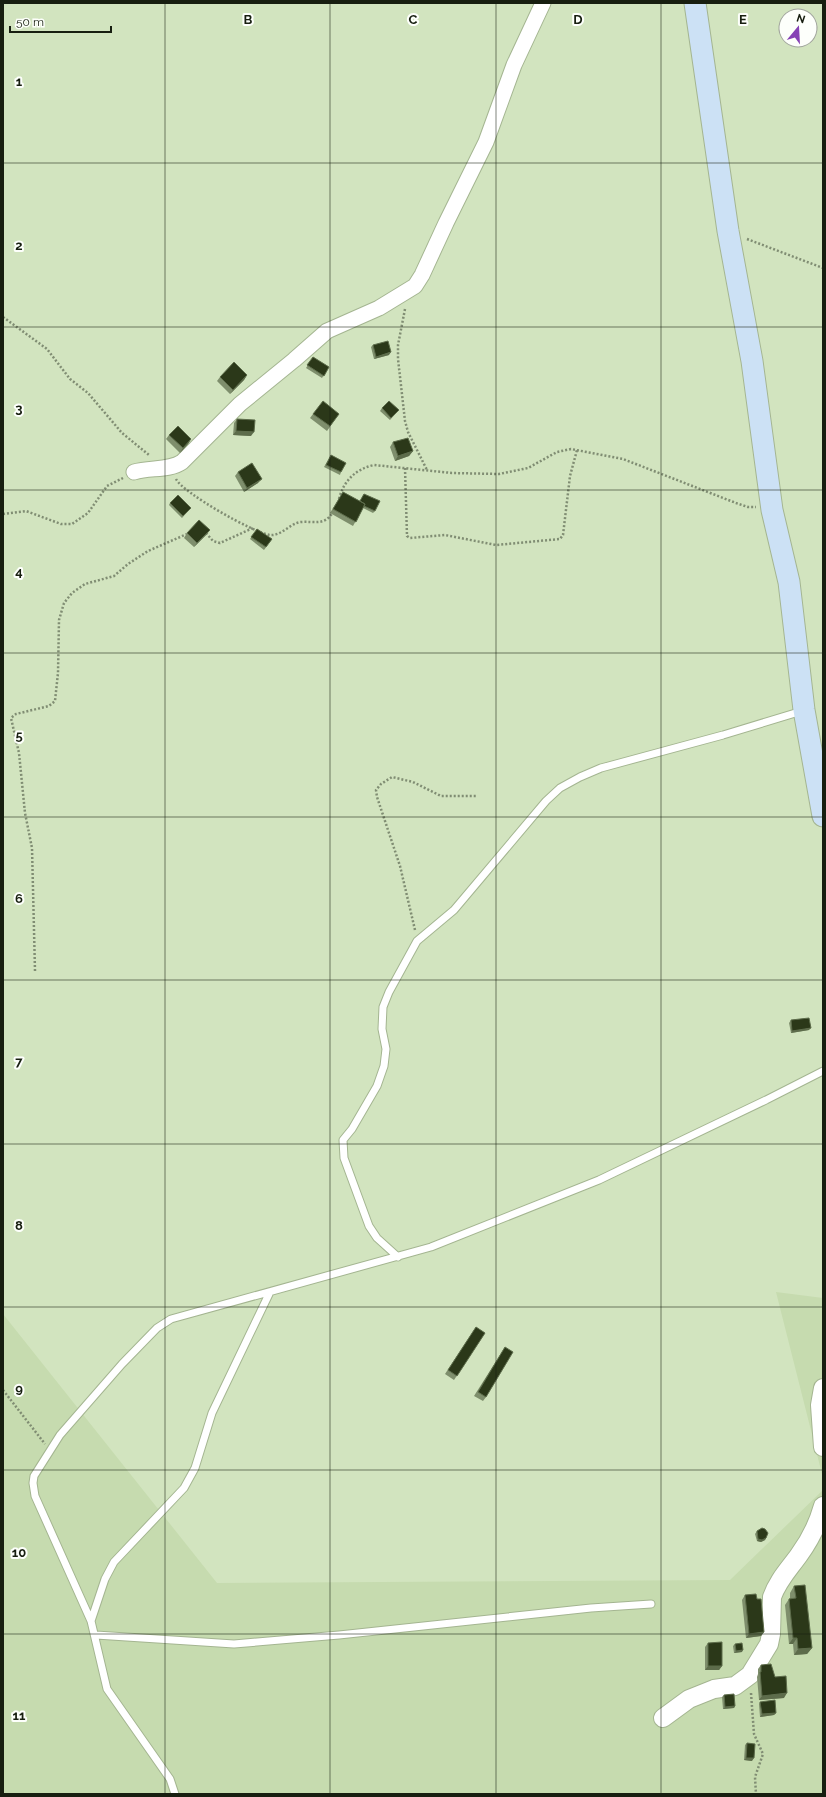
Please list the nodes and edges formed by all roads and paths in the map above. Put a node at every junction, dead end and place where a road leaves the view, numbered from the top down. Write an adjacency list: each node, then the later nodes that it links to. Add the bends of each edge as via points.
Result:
1 (543, 3): 5 (street, via 514,65 486,142 422,275)
2 (695, 3): 3 (main road)
3 (728, 232): 4 (path); 14 (main road, via 752,361)
4 (823, 268)
5 (410, 290): 8 (street, via 379,308 326,331 240,404 182,462 176,466); 10 (path, via 400,329 398,360 408,432)
6 (3, 317): 8 (path, via 47,349 70,378 88,393 122,433)
7 (577, 450): 9 (path, via 570,476 564,535 560,539 496,545 445,535 410,538 407,536); 10 (path, via 557,452 528,468 498,474); 14 (path, via 622,459 736,503)
8 (166, 467): 11 (street, via 146,468); 16 (path, via 189,493)
9 (405, 468): 10 (path); 12 (path, via 382,465 365,467 353,474 345,483)
10 (427, 470)
11 (134, 472): 15 (path, via 107,486 88,513 72,524 61,524 26,511)
12 (339, 502)
13 (336, 509): 16 (path, via 331,517 322,522 299,522 277,534 268,534)
14 (772, 510): 19 (main road, via 789,582)
15 (3, 514)
16 (253, 528): 17 (path, via 220,543 214,541)
17 (204, 530)
18 (189, 533): 23 (path, via 148,551 114,576 86,584 72,593 64,603 59,620 55,701 49,706 16,714 11,719 20,753 24,807 32,848)
19 (804, 710): 21 (main road); 22 (lane, via 723,736 601,768 580,776 560,788 546,801 454,910)
20 (477, 796): 22 (path, via 441,796 413,782 392,777 376,790 400,866)
21 (823, 816)
22 (417, 941): 25 (lane, via 383,1008 382,1029 386,1049 384,1066 377,1086 346,1136 342,1149 369,1226 377,1238)
23 (35, 971)
24 (823, 1072): 25 (lane, via 599,1180 431,1247)
25 (398, 1257): 26 (lane)
26 (270, 1292): 30 (lane, via 172,1320 157,1328 60,1435); 33 (lane, via 212,1413 195,1468 184,1488 114,1562 105,1579)
27 (823, 1388): 29 (street, via 820,1404)
28 (3, 1390): 30 (path)
29 (823, 1447)
30 (50, 1450): 33 (lane, via 34,1476 35,1496)
31 (823, 1506): 35 (street, via 819,1522 774,1591 769,1644)
32 (651, 1604): 34 (lane, via 234,1644)
33 (91, 1621): 34 (lane)
34 (96, 1635): 37 (lane, via 107,1689 170,1779)
35 (750, 1675): 36 (street, via 735,1686 714,1689 689,1699); 38 (path, via 754,1734 763,1754 755,1777)
36 (663, 1718)
37 (175, 1794)
38 (756, 1794)

